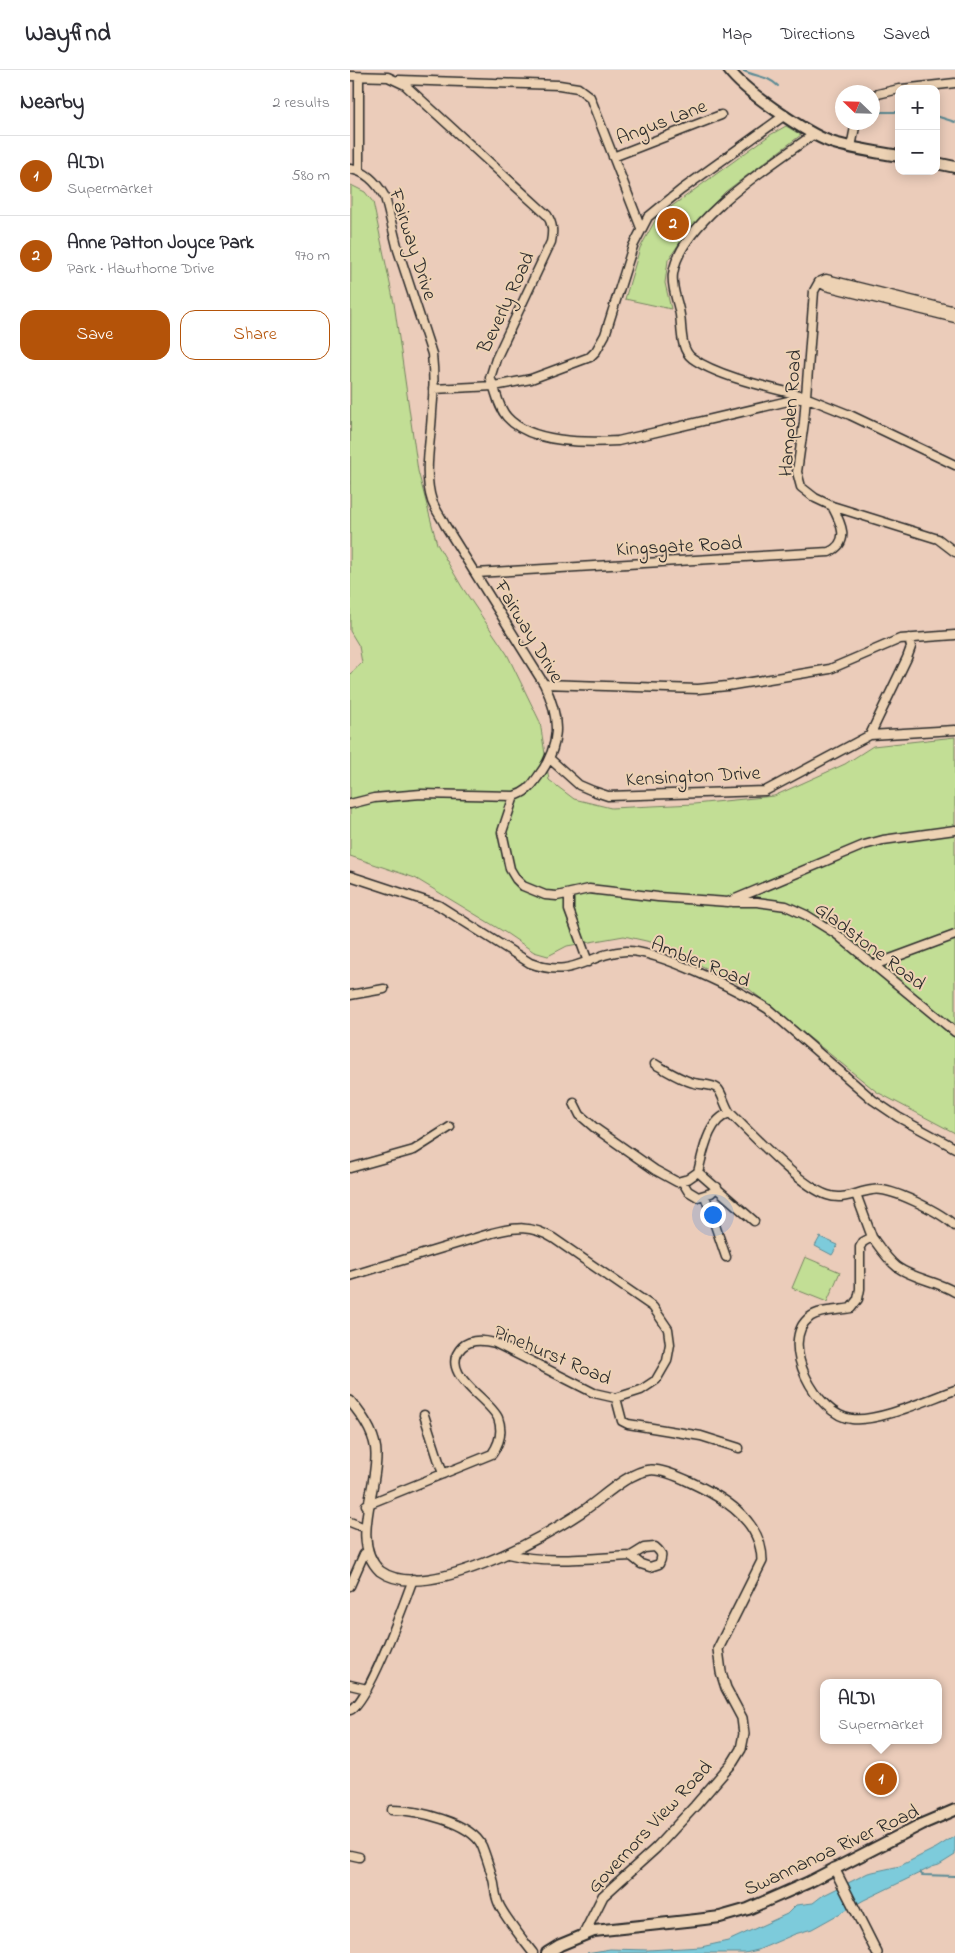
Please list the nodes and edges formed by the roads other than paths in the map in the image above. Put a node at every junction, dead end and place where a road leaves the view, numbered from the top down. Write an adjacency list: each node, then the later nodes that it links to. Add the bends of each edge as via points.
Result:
1 (728, 70): 10 (main road)
2 (350, 76): 3 (street, Beverly Road)
3 (359, 76): 4 (street, Beverly Road); 19 (street)
4 (397, 80): 15 (street, via 578,88 593,103); 24 (street, Beverly Road, via 414,92 552,222 551,242 492,369 490,378)
5 (955, 83): 6 (street)
6 (937, 85)
7 (895, 90): 8 (street)
8 (880, 94)
9 (720, 115): 15 (street, Angus Lane)
10 (785, 115): 12 (main road); 20 (street, via 665,201)
11 (854, 130): 13 (street)
12 (814, 134): 13 (main road); 26 (street, via 738,190 706,220 686,243 676,263 673,286 683,342 690,357 740,379)
13 (851, 148): 14 (main road)
14 (895, 155)
15 (612, 157): 20 (street)
16 (940, 164): 17 (main road)
17 (955, 167)
18 (350, 169): 19 (street)
19 (359, 170): 25 (street, Fairway Drive, via 385,197 398,250 432,354)
20 (641, 228): 24 (street, via 605,335 596,351 578,362 531,379)
21 (819, 282): 22 (street, via 826,279); 23 (street); 26 (street, Hampden Road, via 814,291)
22 (955, 311)
23 (955, 318)
24 (494, 386): 25 (street); 26 (street, Beverly Road, via 498,403 507,418 523,428 551,439 588,443 646,436)
25 (433, 390): 30 (street, Fairway Drive, via 428,466 432,502)
26 (805, 397): 27 (street); 28 (street, Hampden Road, via 798,480 800,487)
27 (955, 465)
28 (832, 506): 29 (street, Hampden Road, via 938,539); 30 (street, Kingsgate Road, via 842,541 838,548 829,552)
29 (955, 552)
30 (476, 573): 33 (street, Fairway Drive)
31 (955, 635): 32 (street)
32 (909, 638): 33 (street, via 830,669 727,686 698,689); 35 (street, via 911,647 907,658)
33 (544, 684): 36 (street, Fairway Drive, via 551,697 556,729)
34 (955, 730): 35 (street, Kensington Drive)
35 (870, 735): 36 (street, Kensington Drive, via 765,791 608,796 579,785)
36 (550, 759): 37 (street, Fairway Drive, via 532,785)
37 (514, 796): 38 (street, via 421,794 374,798); 41 (street, via 502,832 510,869 523,886 534,892)
38 (350, 804)
39 (955, 830): 42 (street, via 864,845)
40 (350, 876): 44 (street, Ambler Road, via 438,905 530,963 546,969 564,969)
41 (569, 894): 42 (street, via 589,889); 44 (street, via 569,910)
42 (728, 902): 45 (street, Gladstone Road, via 757,902 796,909 835,933)
43 (955, 935): 45 (street)
44 (588, 962): 53 (street, Ambler Road, via 627,951 644,952 749,997 791,1028 873,1100)
45 (874, 965): 48 (street, Gladstone Road)
46 (384, 990): 47 (street)
47 (350, 994)
48 (955, 1032)
49 (655, 1064): 51 (street, via 693,1083 718,1089)
50 (574, 1102): 56 (street, via 580,1115 595,1128 654,1170 677,1182)
51 (730, 1113): 55 (street, via 723,1115 713,1128 704,1145); 58 (street, via 795,1174 816,1189 842,1198)
52 (450, 1127): 54 (street, via 414,1150)
53 (955, 1148)
54 (350, 1168)
55 (698, 1172): 56 (street); 57 (street)
56 (682, 1181): 59 (street, via 693,1195)
57 (717, 1187): 59 (street); 60 (street)
58 (856, 1194): 61 (street, via 882,1190 924,1206); 62 (street)
59 (705, 1196): 63 (street)
60 (754, 1221)
61 (955, 1226)
62 (872, 1237): 65 (street, via 897,1267); 66 (street, via 860,1247 858,1300 851,1308 816,1313 803,1324 798,1340 799,1358 807,1380 834,1413 854,1420 888,1414)
63 (726, 1257)
64 (350, 1276): 67 (street, Pinehurst Road, via 512,1228 542,1232 653,1307 668,1330 667,1362 656,1380 642,1390)
65 (955, 1292)
66 (955, 1390)
67 (616, 1398): 70 (street, via 622,1421 628,1424 701,1436); 71 (street, Pinehurst Road, via 594,1393 495,1343 482,1340 466,1343 458,1351 456,1364 459,1376 498,1418 500,1437 492,1454)
68 (350, 1401): 72 (street, via 375,1446 375,1468)
69 (424, 1415): 71 (street)
70 (739, 1448)
71 (444, 1474): 72 (street, Pinehurst Road)
72 (366, 1505): 74 (street)
73 (350, 1522): 74 (street)
74 (360, 1526): 75 (street)
75 (364, 1554): 78 (street, Governors View Road, via 380,1572 395,1578); 79 (street)
76 (508, 1554): 77 (street, via 543,1560); 78 (street, Governors View Road, via 461,1572 438,1578); 88 (street, Governors View Road, via 576,1516 625,1480 651,1470 705,1489 738,1510 761,1546 762,1561 718,1649 726,1688 742,1718 744,1734 741,1749 662,1841 603,1896)
77 (631, 1556)
78 (413, 1579): 81 (street)
79 (350, 1586)
80 (350, 1685): 81 (street)
81 (368, 1689): 82 (street)
82 (350, 1710)
83 (392, 1810): 89 (street, via 433,1817 473,1834 481,1845 498,1903)
84 (955, 1810): 87 (main road, Swannanoa River Road)
85 (350, 1855): 86 (street)
86 (359, 1857)
87 (834, 1868): 88 (main road, Swannanoa River Road, via 748,1909 720,1917 603,1929); 91 (street)
88 (584, 1934): 90 (main road, Swannanoa River Road)
89 (533, 1953)
90 (547, 1953)
91 (877, 1953)

